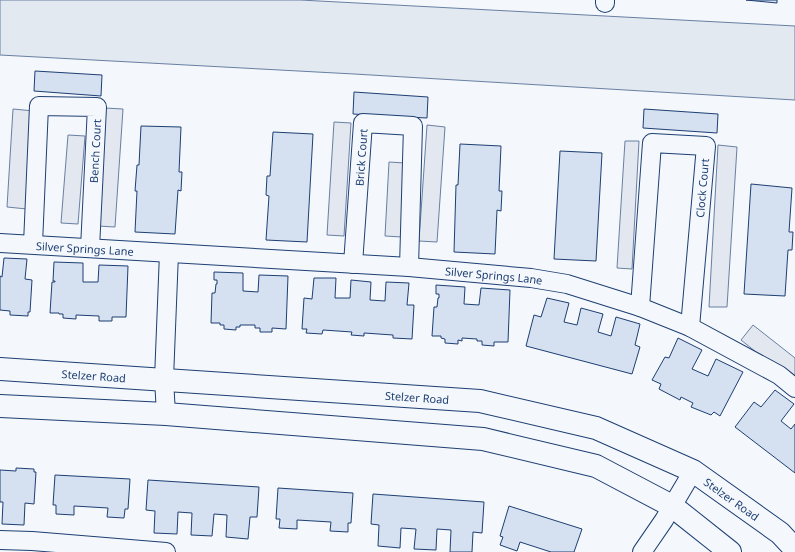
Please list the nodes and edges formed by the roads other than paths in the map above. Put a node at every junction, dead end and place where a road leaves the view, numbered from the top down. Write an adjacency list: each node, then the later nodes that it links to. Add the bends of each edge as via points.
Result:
1 (0, 243): 2 (street, Silver Springs Lane)
2 (33, 244): 3 (street, Silver Springs Lane); 3 (street, Bench Court, via 39,106 97,107)
3 (90, 248): 4 (street, Silver Springs Lane)
4 (169, 253): 5 (street, Silver Springs Lane); 10 (street)
5 (353, 264): 6 (street, Silver Springs Lane); 6 (street, Brick Court, via 362,123 413,126)
6 (409, 267): 7 (street, Silver Springs Lane, via 531,278 567,284)
7 (640, 307): 8 (street, Silver Springs Lane); 8 (street, Clock Court, via 652,143 706,146)
8 (690, 327): 11 (street, Silver Springs Lane, via 779,375)
9 (0, 369): 10 (main road, Stelzer Road)
10 (164, 379): 13 (street); 14 (main road, Stelzer Road, via 480,401 596,428)
11 (795, 388)
12 (0, 406): 13 (main road)
13 (166, 414): 15 (main road, via 483,439 596,466)
14 (693, 471): 15 (street); 18 (main road, Stelzer Road, via 780,533)
15 (672, 506): 20 (street); 21 (main road)
16 (0, 540): 17 (street)
17 (31, 546): 19 (street)
18 (795, 549)
19 (166, 552)
20 (642, 552)
21 (730, 552)

